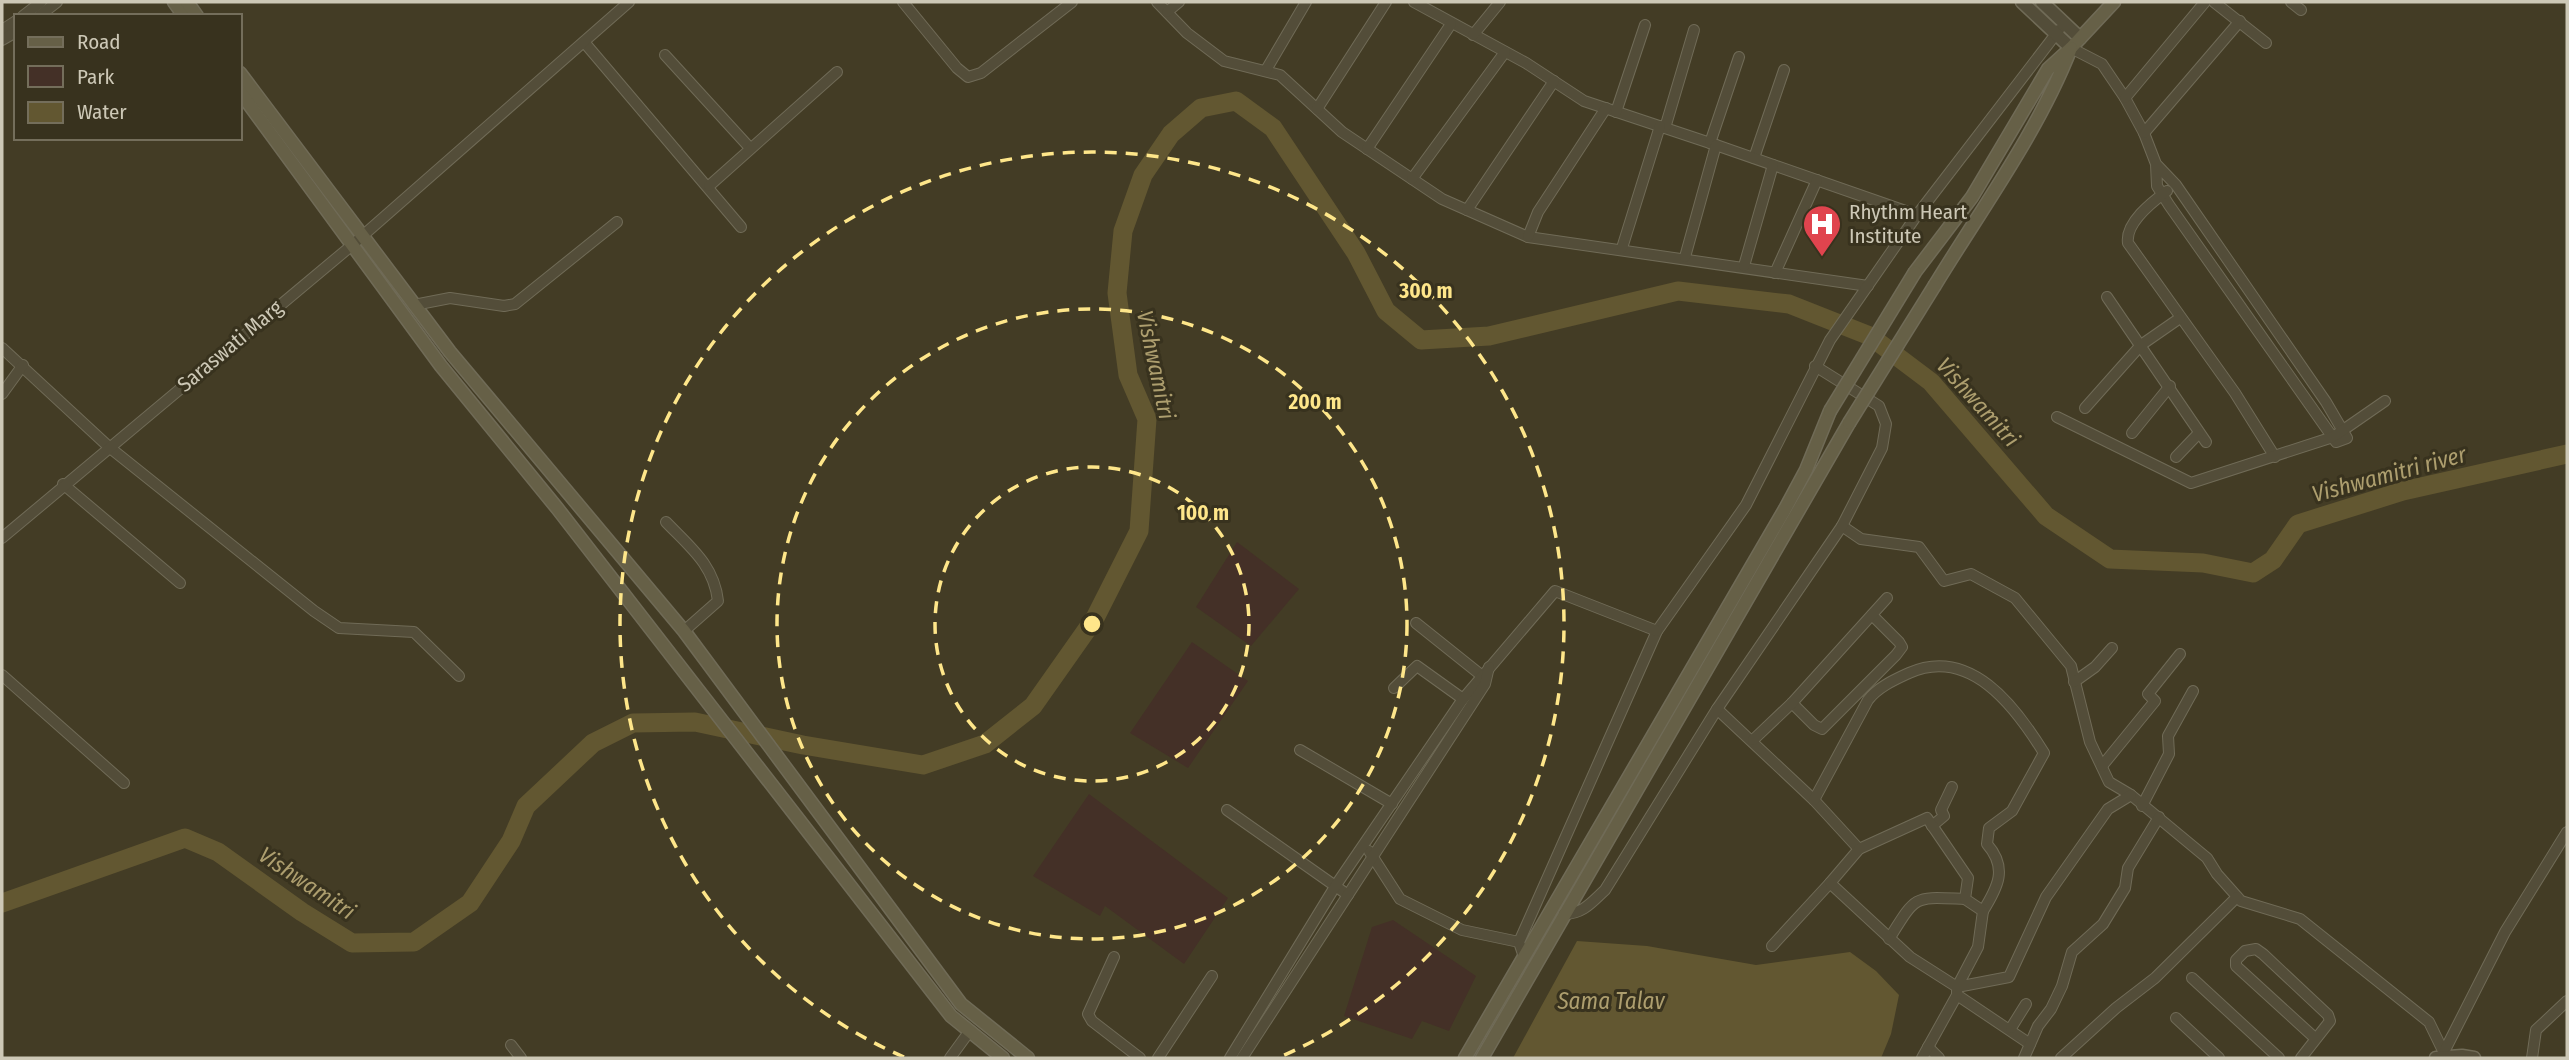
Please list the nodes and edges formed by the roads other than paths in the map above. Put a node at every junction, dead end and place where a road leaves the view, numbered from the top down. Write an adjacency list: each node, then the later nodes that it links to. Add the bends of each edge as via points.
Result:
1 (41, 2): 20 (street)
2 (58, 2): 21 (street)
3 (629, 2): 30 (street, Saraswati Marg)
4 (902, 2): 5 (street, via 968,77 981,73)
5 (1072, 2)
6 (1157, 2): 19 (street)
7 (1178, 2): 19 (street)
8 (1306, 2): 36 (street)
9 (1386, 2): 43 (street)
10 (1500, 2): 28 (street)
11 (2022, 2): 27 (street)
12 (2042, 2): 25 (street)
13 (2114, 2): 29 (main road)
14 (2205, 2): 42 (street)
15 (2214, 2): 22 (street)
16 (2291, 2): 18 (street)
17 (1418, 3): 23 (street)
18 (2301, 10)
19 (1167, 12): 36 (street, via 1224,61)
20 (26, 14)
21 (43, 14)
22 (2240, 21): 31 (street); 46 (street)
23 (1451, 24): 28 (street); 49 (street)
24 (1645, 25): 44 (street)
25 (2065, 26): 27 (street); 29 (street)
26 (1694, 30): 45 (street)
27 (2054, 34): 32 (street); 59 (street)
28 (1473, 35): 33 (street)
29 (2080, 38): 32 (main road)
30 (584, 42): 56 (street); 62 (street, Saraswati Marg)
31 (2266, 43)
32 (2071, 48): 42 (street, via 2102,64); 138 (main road, bridge, via 2034,125 1849,423); 141 (main road, bridge, via 2048,69 1972,197 1915,272 1830,411 1786,509)
33 (1505, 52): 40 (street); 53 (street)
34 (665, 55): 48 (street)
35 (1739, 57): 47 (street)
36 (1266, 70): 43 (street, via 1280,75)
37 (1784, 70): 50 (street)
38 (837, 72): 48 (street)
39 (242, 75): 62 (main road)
40 (1554, 81): 44 (street); 58 (street)
41 (242, 96): 64 (main road)
42 (2125, 98): 46 (street)
43 (1317, 109): 49 (street)
44 (1611, 110): 45 (street); 63 (street, via 1538,212)
45 (1663, 127): 47 (street); 65 (street)
46 (2144, 133): 51 (street)
47 (1713, 144): 50 (street); 66 (street)
48 (750, 148): 56 (street)
49 (1367, 149): 53 (street)
50 (1754, 158): 52 (street)
51 (2156, 164): 55 (street); 57 (street, via 2157,186)
52 (1773, 165): 54 (street); 67 (street)
53 (1412, 179): 58 (street)
54 (1817, 180): 59 (street); 68 (street)
55 (2176, 185): 57 (street); 73 (street)
56 (709, 186): 61 (street)
57 (2163, 194): 72 (street, via 2151,202 2127,239); 75 (street)
58 (1467, 210): 63 (street)
59 (1917, 215): 69 (street)
60 (617, 222): 71 (street, via 515,304 450,298)
61 (741, 227)
62 (362, 236): 64 (street, Saraswati Marg); 71 (main road)
63 (1528, 237): 65 (street)
64 (351, 246): 89 (street, Saraswati Marg); 131 (main road)
65 (1622, 248): 66 (street)
66 (1685, 257): 67 (street)
67 (1744, 266): 68 (street)
68 (1775, 272): 69 (street)
69 (1866, 288): 78 (street)
70 (2107, 297): 74 (street)
71 (414, 305): 100 (main road)
72 (2180, 318): 74 (street); 91 (street)
73 (2282, 338): 75 (street); 84 (street)
74 (2141, 345): 79 (street); 82 (street)
75 (2270, 346): 87 (street)
76 (2, 348): 77 (street)
77 (23, 365): 80 (street); 89 (street)
78 (1815, 366): 94 (street, via 1874,400 1886,424 1882,448); 101 (street, via 1746,505)
79 (2170, 386): 85 (street); 86 (street)
80 (2, 394)
81 (2385, 401): 84 (street)
82 (2085, 408)
83 (2057, 416): 91 (street, via 2191,483)
84 (2344, 430): 87 (street, via 2347,438 2337,443)
85 (2132, 433)
86 (2199, 433): 88 (street); 90 (street)
87 (2333, 437): 91 (street)
88 (2206, 443)
89 (110, 447): 92 (street, Saraswati Marg); 107 (street, via 334,626 414,632)
90 (2176, 457)
91 (2276, 457)
92 (63, 484): 95 (street, Saraswati Marg); 96 (street)
93 (666, 522): 100 (street, via 706,563 716,582 719,601)
94 (1842, 526): 108 (street, via 1861,539 1919,547 1944,581 1971,574 2015,598 2071,666); 113 (street)
95 (2, 538)
96 (180, 583)
97 (1887, 598): 98 (street)
98 (1872, 615): 112 (street); 112 (street, via 1899,642 1902,647 1896,655 1822,729)
99 (1416, 623): 106 (street)
100 (684, 631): 128 (main road)
101 (1657, 631): 104 (street, via 1555,591); 141 (street)
102 (2112, 648): 108 (street)
103 (2180, 654): 116 (street, via 2148,694 2155,701)
104 (1489, 667): 106 (street); 130 (street, via 1485,684)
105 (2, 675): 117 (street)
106 (1481, 675): 111 (street)
107 (459, 676)
108 (2074, 682): 116 (street, via 2090,742)
109 (1394, 688): 111 (street, via 1417,666)
110 (2193, 691): 122 (street, via 2168,736 2169,754)
111 (1462, 699): 121 (street)
112 (1791, 703): 114 (street)
113 (1717, 709): 114 (street); 138 (street, via 1605,890 1576,914)
114 (1753, 740): 120 (street)
115 (1300, 750): 121 (street)
116 (2102, 766): 119 (street, via 2109,782)
117 (124, 783)
118 (1952, 787): 125 (street, via 1941,810 1944,816)
119 (2131, 795): 122 (street); 146 (street, via 2108,809 2046,897 2009,977)
120 (1814, 800): 129 (street); 137 (street, via 1868,700 1878,690 1917,670 1948,665 1980,678 2008,702 2044,752 2012,810 1989,828 1987,844 1996,854 1999,884)
121 (1392, 804): 127 (street)
122 (2142, 806): 124 (street)
123 (1227, 810): 133 (street)
124 (2159, 817): 135 (street, via 2207,858); 154 (street, via 2128,868 2125,888 2103,924 2072,952 2062,986)
125 (1933, 826): 129 (street, via 1927,818); 136 (street, via 1968,878)
126 (2567, 832): 157 (street, via 2501,940)
127 (1364, 844): 130 (street); 133 (street)
128 (845, 848): 131 (main road); 158 (main road, via 961,1004)
129 (1859, 849): 132 (street)
130 (1373, 855): 134 (street); 141 (street, via 1400,899 1462,930)
131 (829, 858): 151 (main road, via 951,1016)
132 (1830, 883): 139 (street); 140 (street)
133 (1336, 885): 134 (street); 145 (street)
134 (1348, 895): 145 (street)
135 (2236, 897): 157 (street, via 2300,919 2430,1022); 171 (street, via 2155,978)
136 (1965, 899): 137 (street); 139 (street, via 1919,898)
137 (1983, 911): 146 (street, via 1978,947)
138 (1564, 914): 167 (main road)
139 (1889, 939): 146 (street)
140 (1772, 946)
141 (1521, 948): 166 (main road)
142 (1115, 957): 162 (street, via 1088,1014)
143 (1212, 976): 163 (street)
144 (2192, 978): 173 (street)
145 (1282, 985): 153 (street)
146 (1957, 991): 150 (street); 156 (street)
147 (2567, 1001): 176 (street, via 2536,1030)
148 (2026, 1004): 150 (street)
149 (2176, 1018): 172 (street)
150 (2011, 1028): 154 (street)
151 (969, 1032): 160 (street); 161 (main road)
152 (2316, 1039): 152 (street, via 2236,966 2245,951 2256,949 2263,954 2325,1011 2330,1021); 174 (street)
153 (1247, 1042): 164 (street); 165 (street)
154 (2030, 1044): 170 (street)
155 (511, 1045): 159 (street)
156 (1928, 1047): 168 (street); 169 (street)
157 (2442, 1056): 175 (street)
158 (1025, 1057)
159 (521, 1058)
160 (950, 1058)
161 (1003, 1058)
162 (1140, 1058)
163 (1158, 1058)
164 (1230, 1058)
165 (1242, 1058)
166 (1465, 1058)
167 (1482, 1058)
168 (1922, 1058)
169 (1939, 1058)
170 (2024, 1058)
171 (2061, 1058)
172 (2219, 1058)
173 (2279, 1058)
174 (2301, 1058)
175 (2474, 1058)
176 (2532, 1058)

